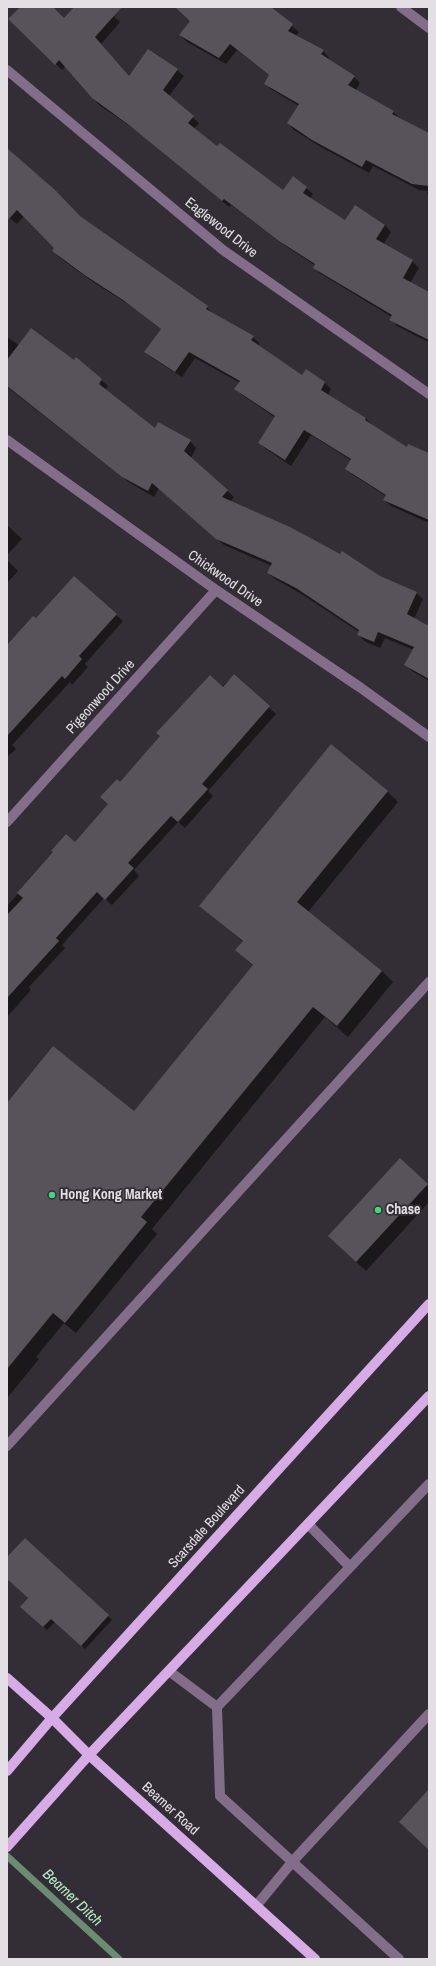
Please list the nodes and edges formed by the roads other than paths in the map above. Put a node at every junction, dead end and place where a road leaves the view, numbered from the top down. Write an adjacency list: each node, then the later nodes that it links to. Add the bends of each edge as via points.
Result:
1 (401, 7): 2 (street)
2 (429, 28)
3 (7, 70): 4 (street, Eaglewood Drive, via 222,250)
4 (429, 394)
5 (7, 440): 6 (street, Chickwood Drive)
6 (216, 590): 7 (street, Chickwood Drive); 8 (street, Pigeonwood Drive)
7 (429, 737)
8 (7, 822)
9 (429, 982): 12 (street)
10 (429, 1304): 20 (main road, Scarsdale Boulevard)
11 (429, 1396): 14 (main road)
12 (7, 1446)
13 (429, 1484): 15 (street)
14 (309, 1525): 15 (street); 16 (main road)
15 (349, 1566): 18 (street)
16 (169, 1670): 18 (street); 21 (main road)
17 (7, 1678): 20 (main road, Beamer Road)
18 (217, 1707): 24 (street, via 220,1796)
19 (429, 1714): 24 (street)
20 (52, 1718): 21 (main road, Beamer Road); 22 (main road, Scarsdale Boulevard)
21 (89, 1755): 23 (main road); 25 (main road, Beamer Road)
22 (7, 1770)
23 (7, 1847)
24 (293, 1861): 25 (street); 27 (street)
25 (256, 1906): 26 (main road, Beamer Road)
26 (315, 1959)
27 (399, 1959)

